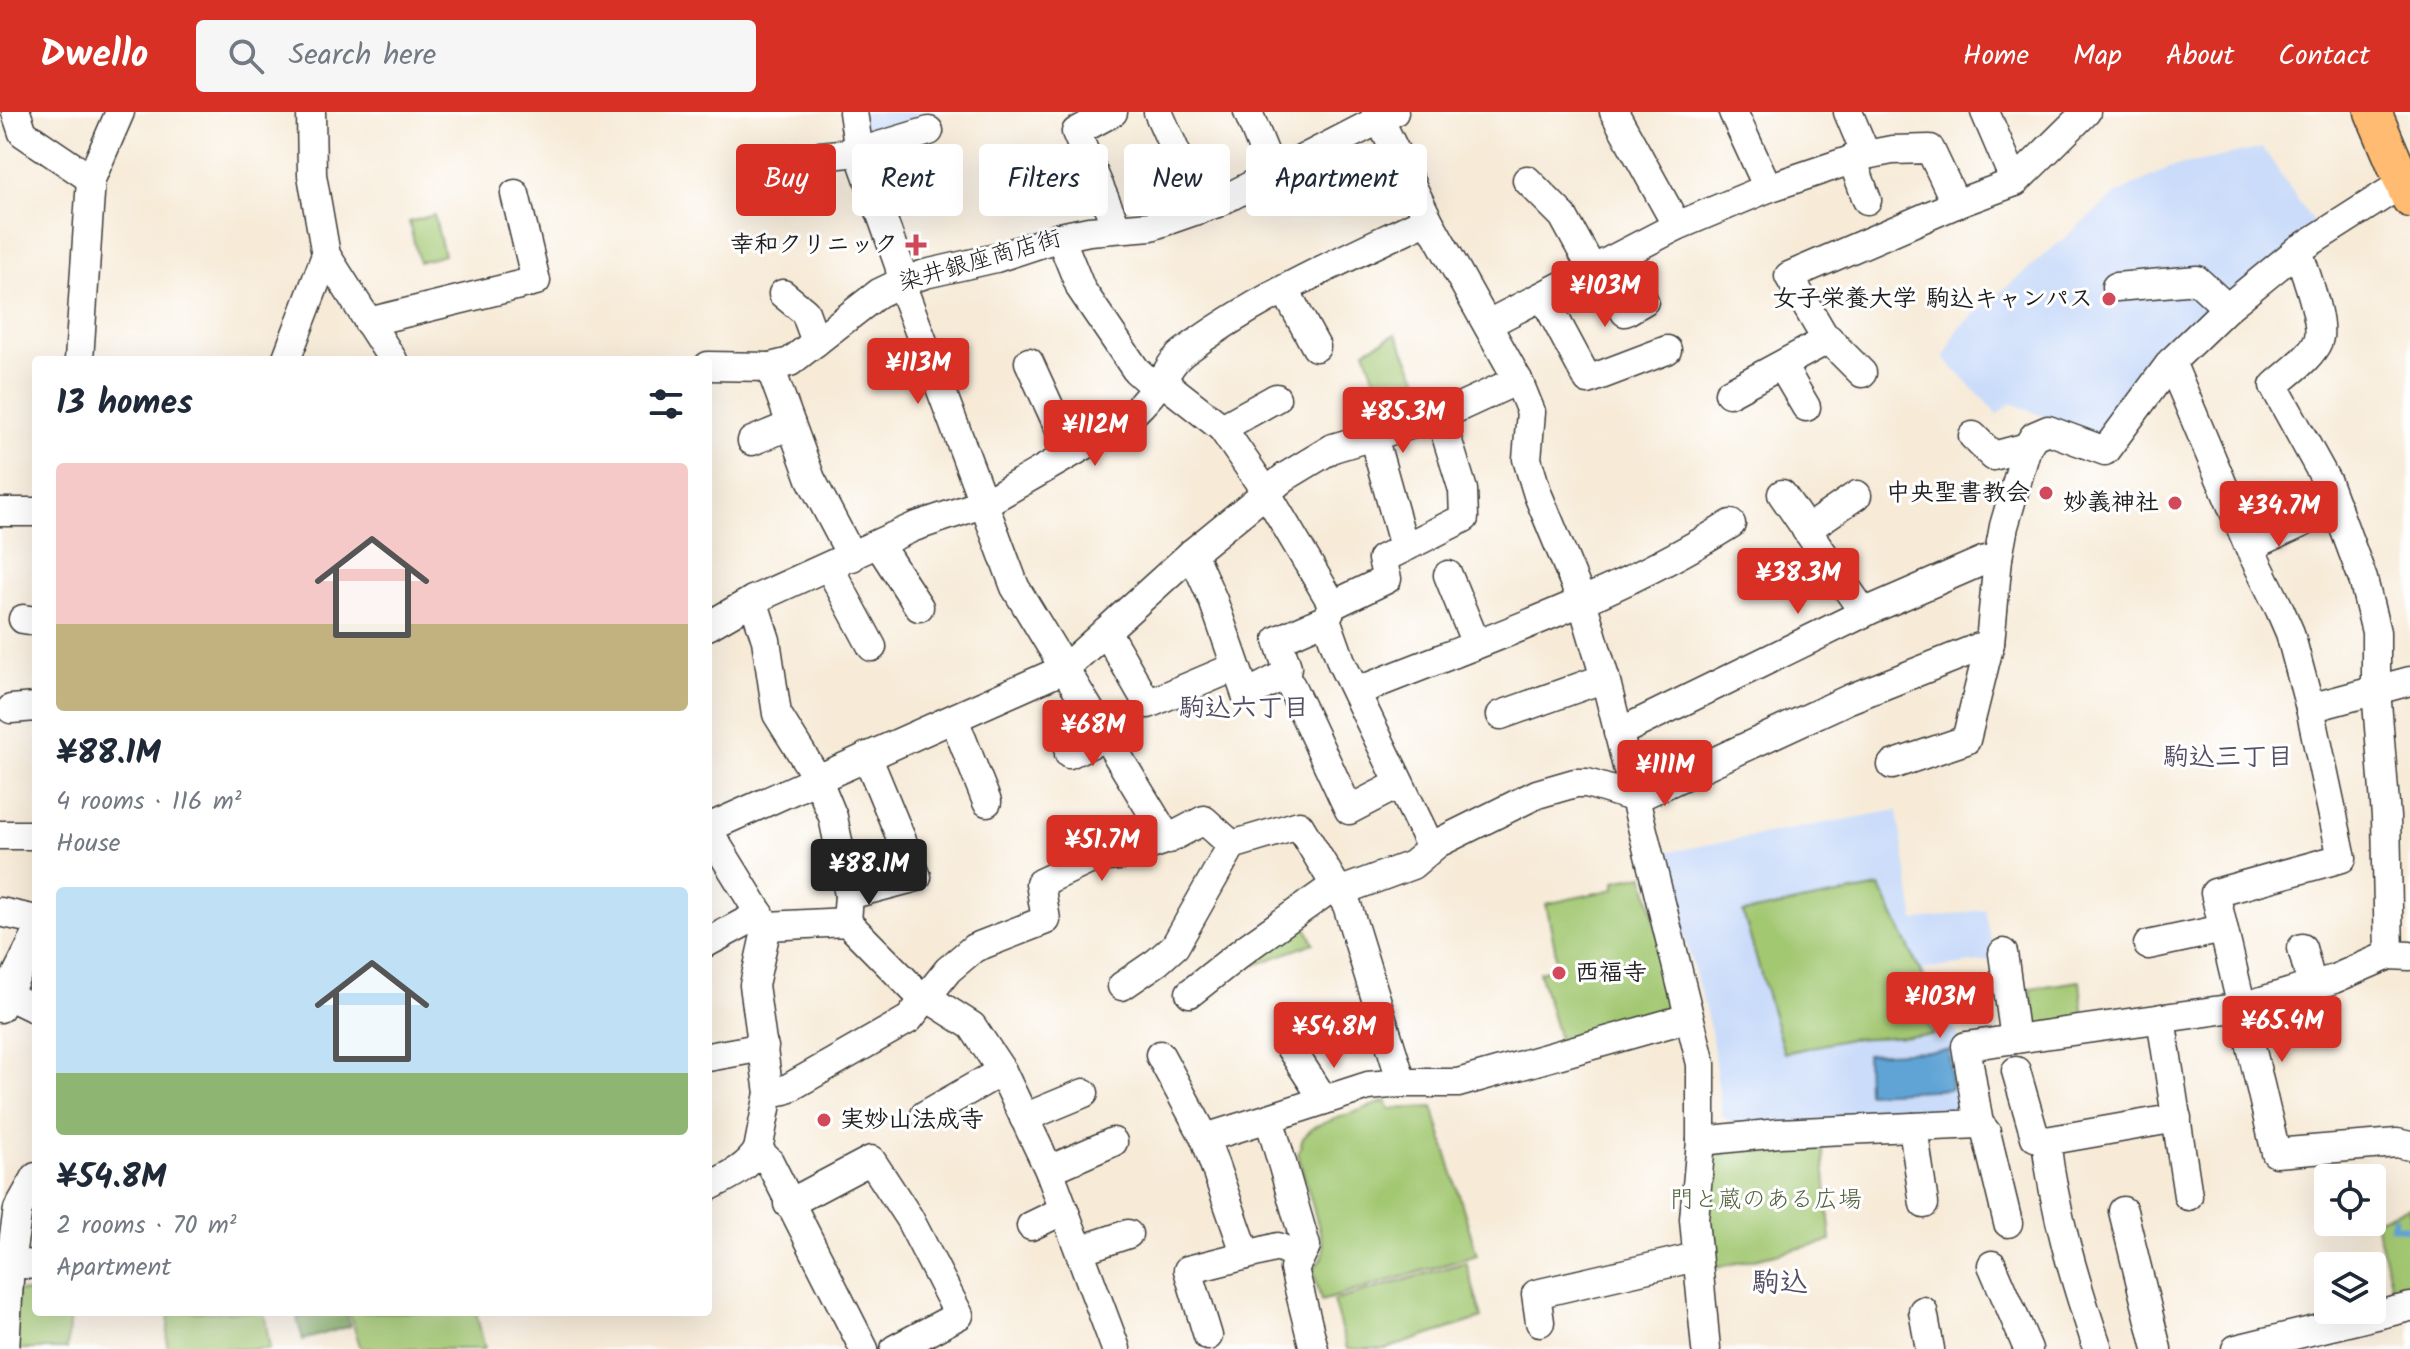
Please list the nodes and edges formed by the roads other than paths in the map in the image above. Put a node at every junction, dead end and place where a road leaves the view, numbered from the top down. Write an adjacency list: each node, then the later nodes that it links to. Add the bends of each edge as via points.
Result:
1 (16, 112): 24 (street, via 23,133)
2 (120, 112): 24 (street)
3 (311, 112): 39 (street, via 312,175)
4 (853, 112): 18 (street)
5 (1113, 112): 36 (street, via 1076,132)
6 (1158, 112): 20 (street)
7 (1248, 112): 21 (street)
8 (1614, 112): 35 (street)
9 (1733, 112): 27 (street)
10 (1848, 112): 23 (street)
11 (1985, 112): 26 (street)
12 (2086, 112): 26 (street)
13 (2373, 112): 28 (main road)
14 (2400, 112): 17 (main road)
15 (1383, 115): 22 (street, 染井銀座商店街); 34 (street)
16 (929, 131): 19 (street)
17 (2410, 135)
18 (858, 144)
19 (886, 144)
20 (1172, 144)
21 (1261, 144)
22 (1329, 144)
23 (1859, 157): 27 (street); 30 (street); 31 (street, via 1930,149)
24 (91, 179): 54 (street)
25 (1527, 180): 40 (street, via 1563,216)
26 (2015, 182): 31 (street)
27 (1768, 188): 35 (street)
28 (2407, 191): 38 (street)
29 (515, 194): 48 (street, via 536,281)
30 (1867, 200)
31 (1956, 204): 50 (street, via 1789,276)
32 (882, 216): 41 (street)
33 (1180, 216): 36 (street, 染井銀座商店街, via 1151,226)
34 (1428, 219): 43 (street); 49 (street)
35 (1677, 226): 40 (street)
36 (1117, 228): 37 (street, 染井銀座商店街)
37 (1060, 237): 41 (street, 染井銀座商店街); 64 (street, via 1081,289 1136,370)
38 (2298, 250): 47 (street); 80 (street, via 2320,338 2274,386)
39 (326, 255): 48 (street); 55 (street)
40 (1596, 267): 45 (street); 46 (street, via 1625,312)
41 (902, 282): 51 (street, 染井銀座商店街, via 879,293); 79 (street)
42 (2116, 287): 47 (street, via 2197,280)
43 (1285, 290): 52 (street); 64 (street, via 1183,353)
44 (783, 294): 51 (street, via 805,312)
45 (1543, 296): 49 (street); 53 (street, via 1588,380)
46 (1644, 301)
47 (2227, 308): 58 (street)
48 (368, 322): 56 (street)
49 (1488, 324): 63 (street)
50 (1829, 339): 60 (street); 62 (street)
51 (816, 342): 61 (street, 染井銀座商店街, via 790,362)
52 (1316, 347)
53 (1667, 350)
54 (79, 356)
55 (288, 356)
56 (390, 356)
57 (1029, 362): 75 (street)
58 (2171, 362): 74 (street, via 2105,451 2048,430 2034,436); 87 (street)
59 (712, 366): 61 (street, 染井銀座商店街)
60 (1782, 366): 65 (street); 67 (street)
61 (770, 367): 69 (street)
62 (1862, 373)
63 (1518, 380): 68 (street); 93 (street, via 1531,412 1527,459)
64 (1159, 384): 70 (street); 75 (street, via 1120,425)
65 (1729, 393)
66 (1276, 398): 70 (street)
67 (1806, 407)
68 (1440, 416): 71 (street); 86 (street, via 1463,490 1464,518)
69 (791, 425): 73 (street); 90 (street)
70 (1222, 428): 76 (street)
71 (1373, 436): 76 (street, via 1333,448); 86 (street)
72 (1973, 436): 74 (street, via 1993,456)
73 (752, 441)
74 (2027, 447): 89 (street)
75 (1070, 452): 79 (street)
76 (1266, 492): 88 (street); 95 (street)
77 (1782, 494): 84 (street)
78 (1857, 495): 84 (street)
79 (985, 503): 85 (street); 103 (street, via 1015,587)
80 (2337, 507): 87 (street); 107 (street, via 2376,632)
81 (0, 512): 82 (street)
82 (32, 512)
83 (1731, 524): 93 (street, via 1681,556)
84 (1806, 530): 96 (street)
85 (879, 545): 90 (street); 94 (street)
86 (1404, 547): 95 (street, via 1382,559 1387,579)
87 (2249, 547): 109 (street, via 2290,633)
88 (1192, 553): 98 (street); 102 (street)
89 (1998, 558): 96 (street); 99 (street)
90 (840, 562): 92 (street); 101 (street)
91 (1448, 575): 100 (street)
92 (753, 600): 97 (street); 117 (street, via 766,640 777,714)
93 (1582, 601): 100 (street); 104 (street)
94 (919, 607)
95 (1330, 612): 105 (street, via 1278,640); 108 (street)
96 (1864, 613): 112 (street)
97 (712, 624)
98 (1106, 631): 102 (street, via 1148,704); 103 (street)
99 (1990, 643): 116 (street, via 1966,740); 119 (street, via 1849,699)
100 (1476, 644): 108 (street)
101 (872, 647)
102 (1235, 667): 105 (street, via 1246,695)
103 (1064, 669): 111 (street); 113 (street)
104 (1605, 678): 110 (street); 112 (street)
105 (1289, 680): 118 (street, via 1349,810)
106 (2410, 681): 107 (street)
107 (2376, 689): 109 (street); 139 (street)
108 (1356, 692): 118 (street)
109 (2310, 708): 133 (street, via 2342,858 2215,893)
110 (1501, 715)
111 (954, 719): 115 (street); 120 (street)
112 (1618, 733): 119 (street)
113 (1105, 737): 114 (street); 124 (street)
114 (1069, 754)
115 (867, 756): 117 (street); 129 (street, via 917,877)
116 (1892, 765)
117 (817, 778): 123 (street); 129 (street, via 833,817)
118 (1399, 784): 127 (street)
119 (1636, 798): 127 (street, via 1575,783 1537,794); 147 (street, via 1659,865)
120 (987, 802)
121 (0, 835): 122 (street)
122 (32, 835)
123 (712, 839)
124 (1168, 839): 126 (street, via 1204,820); 143 (street, via 1119,856 1094,858 1040,883 1046,920 974,948 948,970)
125 (712, 842): 132 (street)
126 (1232, 845): 128 (street, via 1299,825); 140 (street, via 1175,946)
127 (1431, 848): 128 (street, via 1412,865)
128 (1338, 890): 142 (street, via 1327,891); 155 (street)
129 (848, 908): 132 (street); 143 (street)
130 (0, 912): 131 (street)
131 (32, 919)
132 (764, 920): 134 (street); 150 (street, via 754,985)
133 (2223, 929): 136 (street); 145 (street)
134 (712, 940)
135 (32, 944): 144 (street)
136 (2148, 945)
137 (2302, 948): 141 (street)
138 (2003, 953): 151 (street)
139 (2400, 955): 141 (street)
140 (1122, 986)
141 (2312, 986): 145 (street)
142 (1190, 993)
143 (926, 1000): 154 (street, via 972,1026); 156 (street, via 909,1019 785,1090)
144 (4, 1001): 146 (street)
145 (2242, 1007): 148 (street); 169 (street, via 2276,1153)
146 (32, 1008)
147 (1688, 1018): 155 (street, via 1458,1083); 166 (street, via 1701,1064)
148 (2161, 1018): 151 (street); 162 (street)
149 (1287, 1043): 158 (street)
150 (764, 1047): 153 (street); 156 (street)
151 (2014, 1053): 163 (street, via 1966,1046); 167 (street, via 2035,1137)
152 (1160, 1055): 165 (street)
153 (712, 1056)
154 (1002, 1071): 159 (street); 160 (street)
155 (1402, 1083): 158 (street, via 1368,1086)
156 (769, 1093): 170 (street)
157 (1084, 1093): 160 (street)
158 (1324, 1100): 161 (street)
159 (925, 1115)
160 (1024, 1118): 171 (street)
161 (1269, 1118): 165 (street); 185 (street, via 1306,1246)
162 (2177, 1118): 167 (street); 174 (street)
163 (1979, 1124): 164 (street); 179 (street, via 1986,1132)
164 (1913, 1127): 166 (street, via 1815,1120); 176 (street)
165 (1205, 1138): 183 (street)
166 (1701, 1141): 184 (street)
167 (2046, 1141): 200 (street, via 2071,1272)
168 (1113, 1142): 171 (street)
169 (2410, 1146)
170 (758, 1150): 173 (street, via 739,1170); 175 (street, via 769,1161)
171 (1049, 1170): 177 (street)
172 (32, 1184): 186 (street, via 18,1209)
173 (712, 1185)
174 (2188, 1196)
175 (788, 1204): 193 (street); 194 (street, via 871,1160 909,1218 959,1315)
176 (1924, 1204)
177 (1064, 1210): 180 (street); 182 (street)
178 (2123, 1211): 201 (street)
179 (2008, 1223)
180 (1031, 1226)
181 (1128, 1234): 182 (street)
182 (1080, 1250): 195 (street)
183 (1246, 1255): 185 (street, via 1278,1247); 191 (street, via 1188,1270)
184 (1696, 1257): 190 (street, via 1536,1294); 197 (street)
185 (1300, 1258): 196 (street, via 1294,1269)
186 (15, 1263): 192 (street)
187 (1992, 1265): 199 (street)
188 (2410, 1307): 202 (street)
189 (1923, 1311): 198 (street)
190 (1540, 1322)
191 (1208, 1336)
192 (5, 1349)
193 (864, 1349)
194 (895, 1349)
195 (1116, 1349)
196 (1314, 1349)
197 (1706, 1349)
198 (1930, 1349)
199 (2028, 1349)
200 (2098, 1349)
201 (2157, 1349)
202 (2236, 1349)

